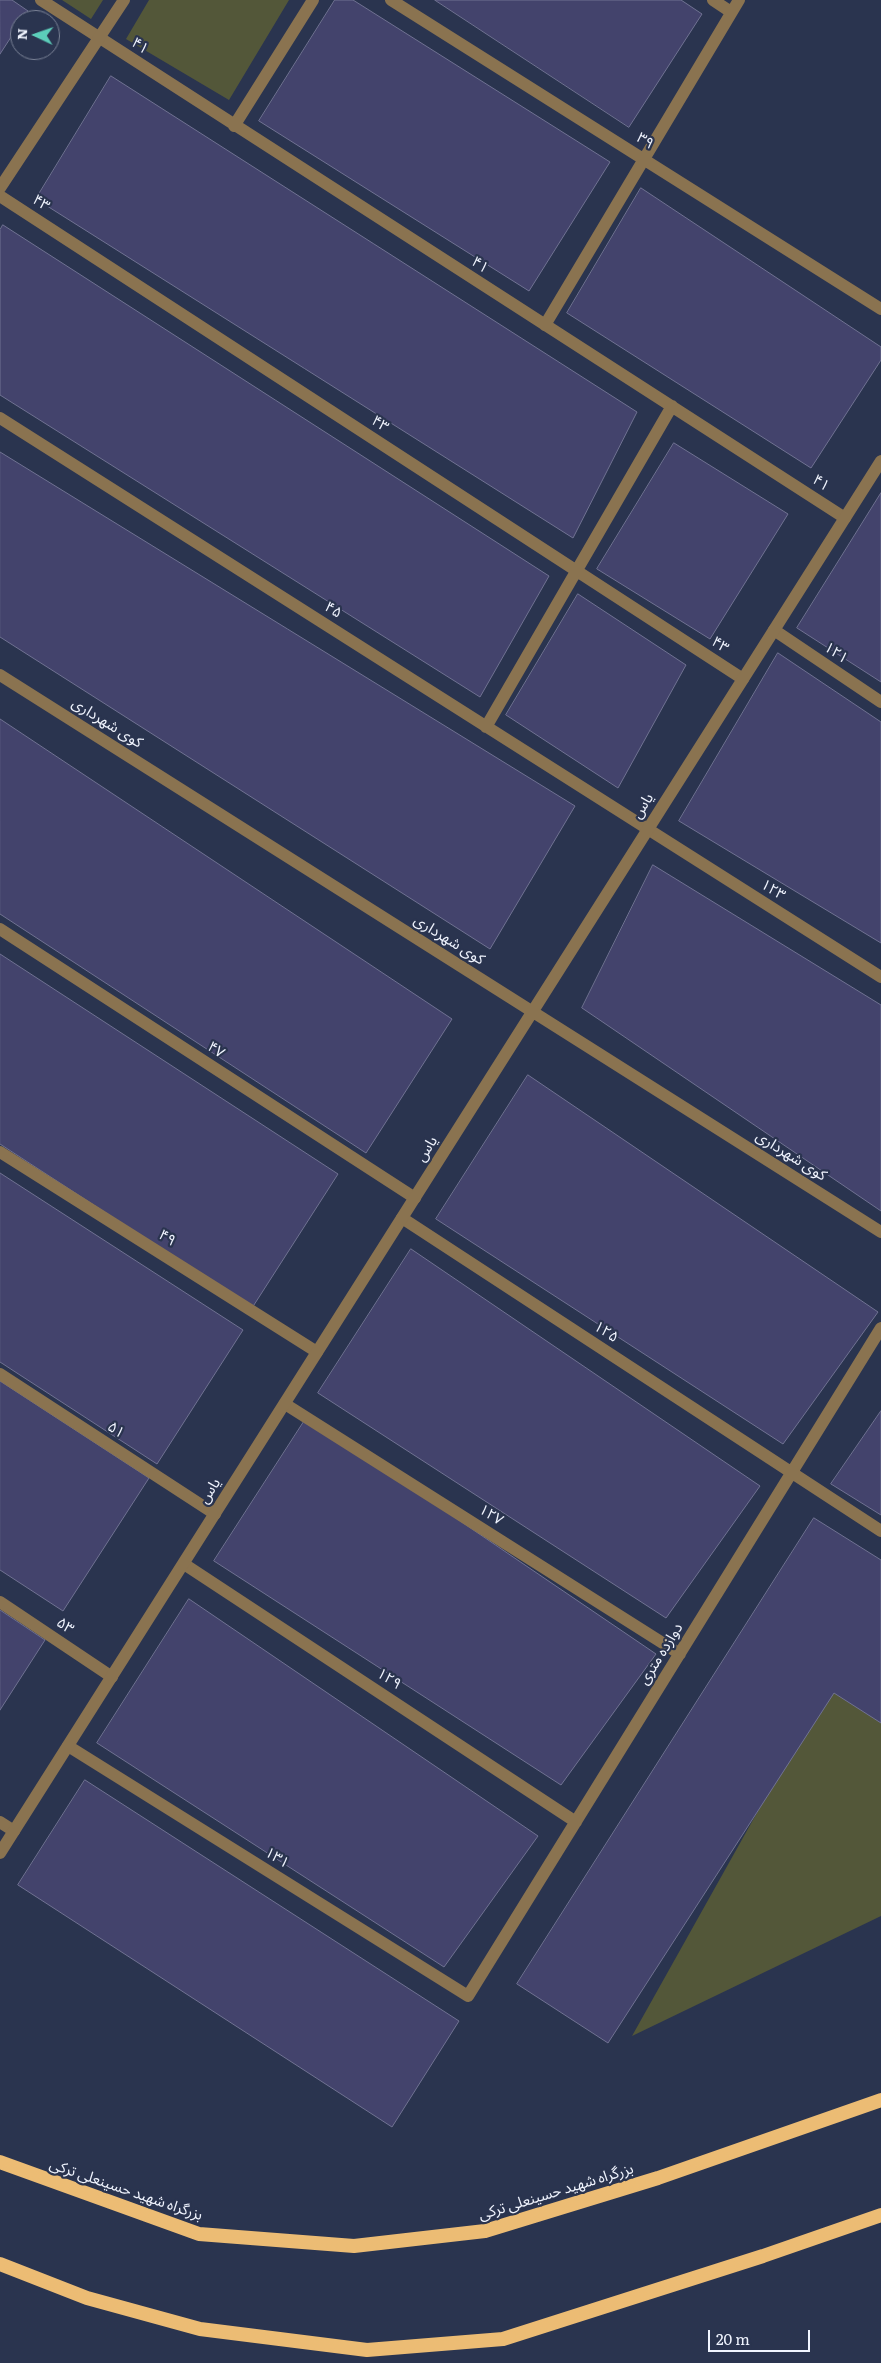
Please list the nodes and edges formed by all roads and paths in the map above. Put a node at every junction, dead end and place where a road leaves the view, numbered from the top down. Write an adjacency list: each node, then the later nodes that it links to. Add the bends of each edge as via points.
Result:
1 (41, 0): 8 (street, ۴۱)
2 (124, 0): 8 (street)
3 (313, 0): 9 (street)
4 (391, 0): 10 (street, ۳۹)
5 (712, 0): 7 (street)
6 (739, 0): 7 (street)
7 (731, 12): 10 (street)
8 (98, 39): 9 (street, ۴۱); 11 (street)
9 (234, 126): 14 (street, ۴۱)
10 (644, 160): 13 (street, ۳۹); 14 (street)
11 (0, 188)
12 (0, 196): 19 (street, ۴۳)
13 (881, 310)
14 (545, 325): 15 (street, ۴۱)
15 (672, 406): 18 (street, ۴۱); 19 (street)
16 (0, 418): 24 (street, ۴۵)
17 (881, 461): 18 (street, یاس)
18 (845, 518): 20 (street, یاس)
19 (577, 571): 22 (street, ۴۳); 24 (street)
20 (774, 630): 22 (street, یاس); 23 (street, ۱۲۱)
21 (0, 675): 28 (street, کوی شهرداری)
22 (743, 679): 25 (street, یاس)
23 (881, 702)
24 (486, 727): 25 (street, ۴۵)
25 (648, 829): 27 (street, ۱۲۳); 28 (street, یاس)
26 (0, 929): 30 (street, ۴۷)
27 (881, 977)
28 (533, 1012): 30 (street, یاس); 32 (street, کوی شهرداری)
29 (0, 1152): 34 (street, ۴۹)
30 (415, 1198): 31 (street, یاس)
31 (402, 1218): 34 (street, یاس); 37 (street, ۱۲۵)
32 (881, 1232)
33 (881, 1328): 37 (street, دوازده متری)
34 (317, 1352): 36 (street, یاس)
35 (0, 1374): 38 (street, ۵۱)
36 (285, 1404): 38 (street, یاس); 42 (street, ۱۲۷)
37 (791, 1473): 39 (street, ۱۲۵); 42 (street, دوازده متری)
38 (215, 1514): 40 (street, یاس)
39 (881, 1531)
40 (184, 1564): 43 (street, یاس); 46 (street, ۱۲۹)
41 (0, 1602): 43 (street, ۵۳)
42 (680, 1654): 46 (street, دوازده متری)
43 (112, 1677): 44 (street, یاس)
44 (68, 1746): 47 (street, یاس); 49 (street, ۱۳۱)
45 (0, 1822): 47 (street)
46 (576, 1822): 49 (street, دوازده متری)
47 (14, 1831): 48 (street, یاس)
48 (0, 1853)
49 (468, 1996)
50 (881, 2100): 51 (highway, بزرگراه شهید حسینعلی ترکی, via 658,2178 485,2232 354,2246 199,2234)
51 (0, 2162)
52 (881, 2215): 53 (highway, via 502,2339 367,2350 200,2329 87,2298)
53 (0, 2264)

